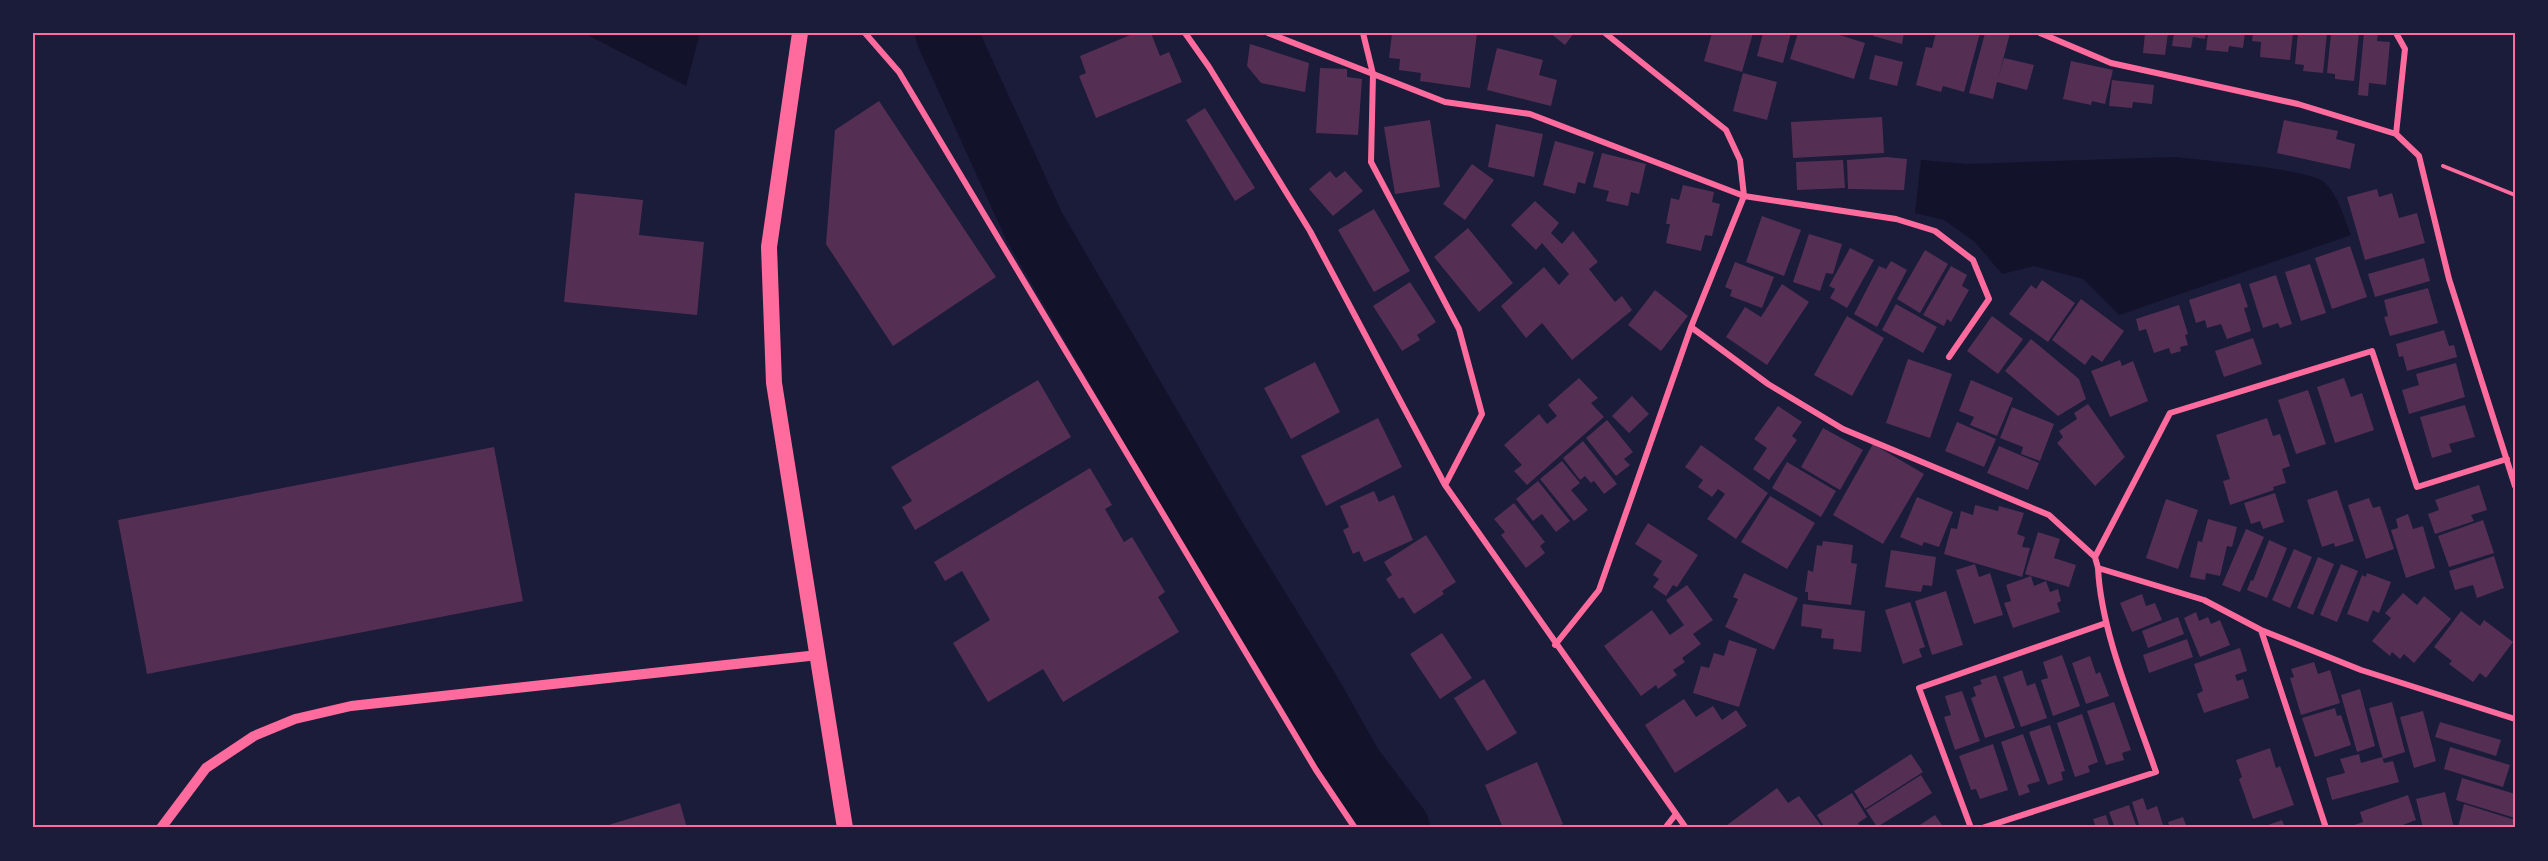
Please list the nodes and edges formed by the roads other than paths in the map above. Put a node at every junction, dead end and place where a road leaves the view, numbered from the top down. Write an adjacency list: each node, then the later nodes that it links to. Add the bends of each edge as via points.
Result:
1 (800, 33): 22 (highway, via 769,247 774,383)
2 (865, 33): 27 (street, via 899,72 1316,770)
3 (1185, 33): 15 (street, via 1310,231)
4 (1268, 33): 9 (street)
5 (1363, 33): 9 (street)
6 (1605, 33): 11 (street, via 1726,130 1740,160)
7 (2040, 33): 10 (street, via 2111,63 2298,104)
8 (2396, 33): 10 (street, via 2405,49)
9 (1373, 74): 11 (street, via 1445,102 1530,114); 15 (street, via 1371,162 1459,328 1482,414)
10 (2396, 134): 14 (street, via 2419,156 2449,279)
11 (1744, 196): 12 (street); 13 (street, via 1896,219 1935,231 1973,260 1989,299)
12 (1691, 327): 17 (street, via 1768,384 1843,429 2049,515); 21 (street, via 1599,590)
13 (1949, 357)
14 (2506, 459): 16 (street); 17 (street, via 2417,487 2372,351 2170,413)
15 (1444, 485): 21 (street)
16 (2515, 486)
17 (2095, 557): 18 (street)
18 (2098, 568): 19 (street); 20 (street, via 2204,600)
19 (2106, 622): 30 (street, via 1919,688); 31 (street, via 2156,772)
20 (2261, 630): 23 (street, via 2361,670); 32 (street)
21 (1555, 645): 24 (street)
22 (818, 655): 25 (street, via 351,706 295,719 255,736 206,768); 26 (highway)
23 (2515, 719)
24 (1676, 814): 28 (street); 29 (street)
25 (161, 828)
26 (845, 828)
27 (1355, 828)
28 (1665, 828)
29 (1686, 828)
30 (1971, 828)
31 (1982, 828)
32 (2326, 828)

